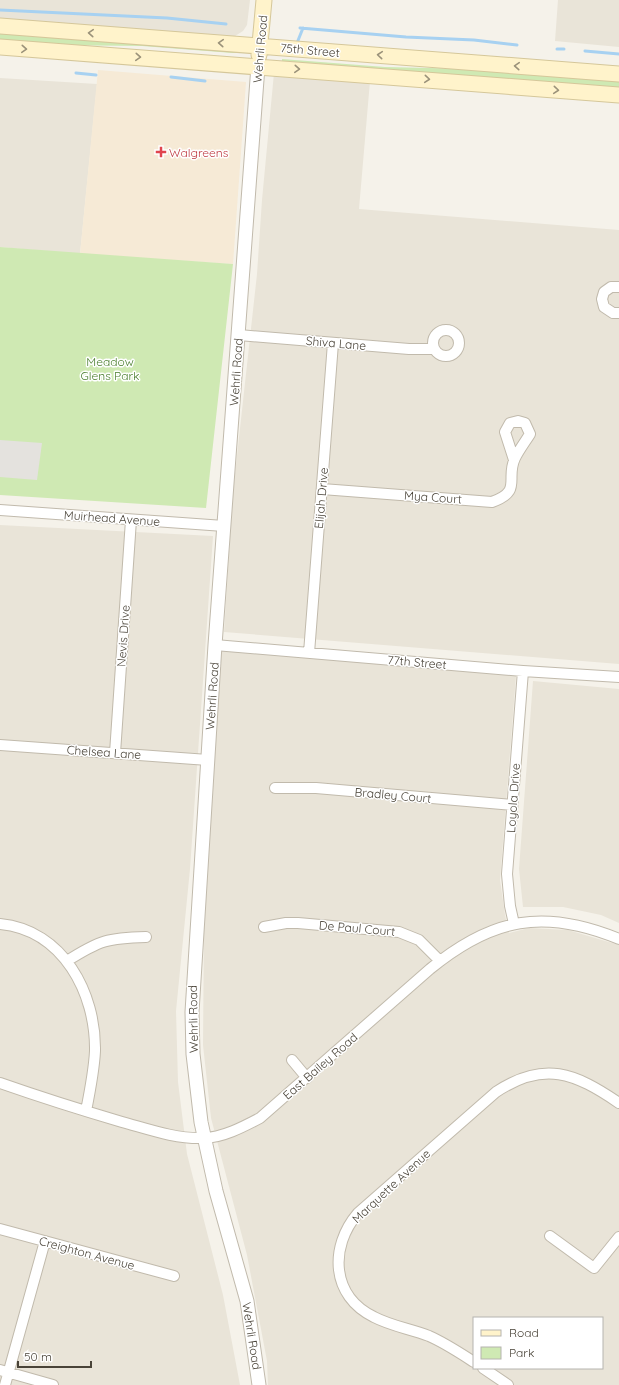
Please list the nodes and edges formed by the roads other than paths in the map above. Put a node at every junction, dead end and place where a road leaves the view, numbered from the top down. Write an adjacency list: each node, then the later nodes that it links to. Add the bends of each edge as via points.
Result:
1 (264, 0): 3 (main road, Wehrli Road)
2 (0, 26): 3 (main road, 75th Street, one-way to 2)
3 (260, 46): 5 (main road, Wehrli Road); 6 (main road, 75th Street, one-way to 3)
4 (0, 47): 5 (main road, 75th Street, one-way to 5)
5 (258, 66): 7 (main road, 75th Street, one-way to 7); 10 (street, Wehrli Road)
6 (619, 74)
7 (619, 95)
8 (619, 287): 9 (street, via 611,287 604,292 602,299 604,307)
9 (619, 313)
10 (239, 335): 11 (street, Shiva Lane); 17 (street, Wehrli Road)
11 (333, 343): 12 (street, Shiva Lane); 14 (street, Elijah Drive)
12 (434, 349)
13 (514, 460): 14 (street, Mya Court, via 511,487 505,497 492,502)
14 (322, 488): 19 (street, Elijah Drive)
15 (0, 510): 16 (street, Muirhead Avenue)
16 (131, 520): 17 (street, Muirhead Avenue); 23 (street, Nevis Drive)
17 (224, 526): 18 (street, Wehrli Road)
18 (215, 645): 19 (street, 77th Street); 24 (street, Wehrli Road)
19 (309, 653): 20 (street, 77th Street)
20 (523, 671): 21 (street, 77th Street); 26 (street, Loyola Drive)
21 (619, 677)
22 (0, 745): 23 (street, Chelsea Lane)
23 (115, 753): 24 (street, Chelsea Lane)
24 (208, 760): 39 (street, Wehrli Road, via 192,1012 193,1054)
25 (275, 788): 26 (street, Bradley Court, via 316,788)
26 (512, 805): 28 (street, Loyola Drive, via 507,884)
27 (0, 924): 33 (street, via 25,930 37,936)
28 (514, 924): 31 (street, East Bailey Road, via 534,921 573,924); 32 (street, East Bailey Road, via 475,937)
29 (264, 927): 32 (street, De Paul Court, via 298,923 399,932 419,940)
30 (146, 937): 33 (street, via 106,940 88,947)
31 (619, 939)
32 (440, 960): 35 (street, East Bailey Road)
33 (67, 961): 38 (street, via 85,995 94,1031 94,1064)
34 (292, 1060): 35 (street)
35 (307, 1078): 39 (street, East Bailey Road, via 254,1121 235,1130)
36 (0, 1083): 38 (street, East Bailey Road)
37 (619, 1103): 45 (street, Marquette Avenue, via 589,1084 559,1074 535,1075 510,1083 496,1092 358,1214 344,1233 338,1253 339,1271 345,1290 359,1307 385,1322 431,1337)
38 (86, 1111): 39 (street, East Bailey Road, via 170,1135)
39 (204, 1138): 50 (street, Wehrli Road, via 247,1301)
40 (0, 1229): 43 (street, Creighton Avenue)
41 (550, 1236): 42 (street, via 594,1268)
42 (619, 1237)
43 (44, 1241): 44 (street, Creighton Avenue); 47 (street)
44 (174, 1276)
45 (473, 1361)
46 (484, 1369): 51 (street)
47 (4, 1371): 48 (street); 49 (street)
48 (5, 1385)
49 (53, 1385)
50 (259, 1385)
51 (508, 1385)

